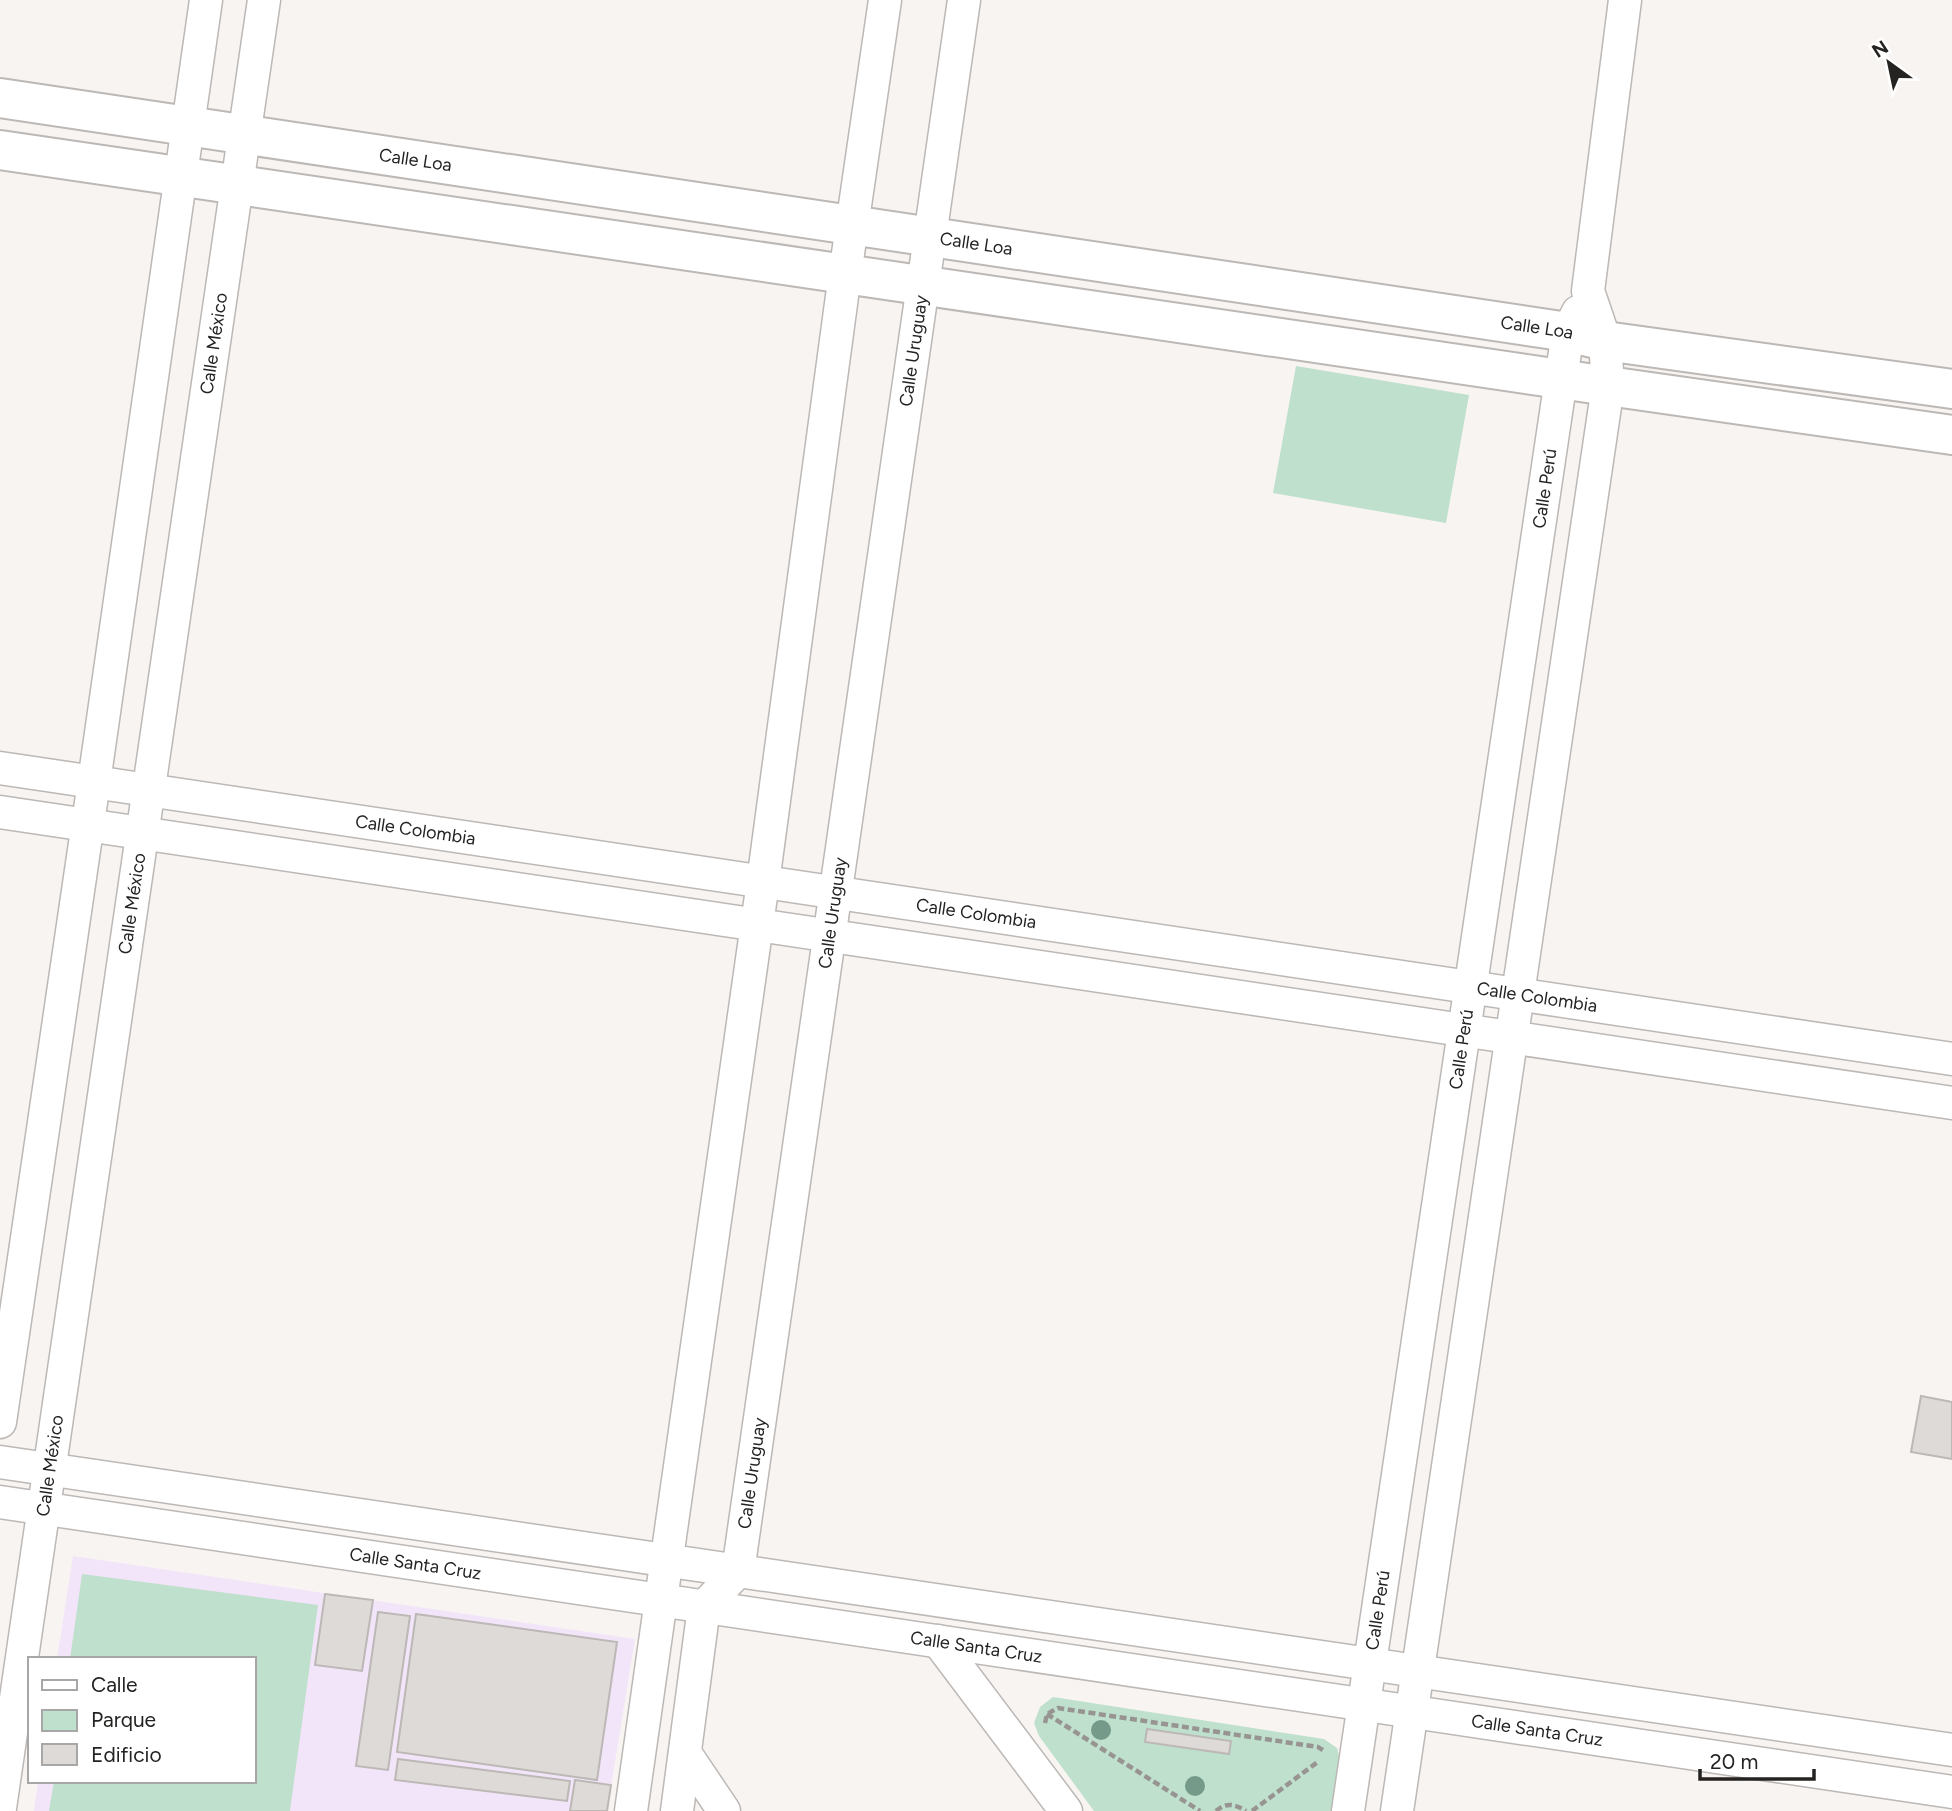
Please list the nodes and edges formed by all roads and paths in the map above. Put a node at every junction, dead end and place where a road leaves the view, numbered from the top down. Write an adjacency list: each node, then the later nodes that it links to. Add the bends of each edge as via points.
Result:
1 (206, 0): 7 (street)
2 (264, 0): 8 (street, Calle México)
3 (886, 0): 12 (street)
4 (964, 0): 13 (street, Calle Uruguay)
5 (1625, 0): 16 (street, Calle Perú)
6 (0, 98): 7 (main road, Calle Loa)
7 (187, 126): 8 (main road, Calle Loa); 10 (street)
8 (244, 135): 11 (street, Calle México); 12 (main road, Calle Loa)
9 (0, 150): 10 (main road)
10 (180, 177): 11 (main road); 24 (street)
11 (237, 185): 14 (main road); 25 (street, Calle México)
12 (852, 225): 13 (main road, Calle Loa); 14 (street)
13 (929, 236): 15 (street, Calle Uruguay); 17 (main road, Calle Loa)
14 (845, 274): 15 (main road); 29 (street)
15 (923, 286): 19 (main road); 30 (street, Calle Uruguay)
16 (1588, 291): 17 (street, Calle Perú); 18 (street, Calle Perú)
17 (1568, 332): 18 (main road, Calle Loa); 19 (street, Calle Perú)
18 (1605, 341): 20 (street, Calle Perú); 21 (main road, Calle Loa)
19 (1561, 379): 20 (main road); 33 (street, Calle Perú)
20 (1608, 386): 22 (main road); 34 (street, Calle Perú)
21 (1952, 389)
22 (1952, 435)
23 (0, 768): 24 (street, Calle Colombia)
24 (94, 782): 25 (street, Calle Colombia); 27 (street)
25 (149, 790): 28 (street, Calle México); 29 (street, Calle Colombia)
26 (0, 812): 27 (street)
27 (88, 825): 28 (street); 39 (street)
28 (142, 833): 31 (street); 41 (street, Calle México)
29 (763, 882): 30 (street, Calle Colombia); 31 (street)
30 (835, 892): 32 (street, Calle Uruguay); 33 (street, Calle Colombia)
31 (757, 925): 32 (street); 44 (street)
32 (829, 936): 35 (street); 45 (street, Calle Uruguay)
33 (1470, 988): 34 (street, Calle Colombia); 35 (street, Calle Perú)
34 (1518, 995): 36 (street, Calle Perú); 37 (street, Calle Colombia)
35 (1464, 1030): 36 (street); 49 (street, Calle Perú)
36 (1512, 1038): 38 (street); 50 (street, Calle Perú)
37 (1952, 1059)
38 (1952, 1103)
39 (0, 1422)
40 (0, 1462): 41 (street)
41 (50, 1469): 43 (street, Calle México); 44 (street)
42 (0, 1502): 43 (street, Calle Santa Cruz)
43 (44, 1509): 46 (street, Calle Santa Cruz); 58 (street, Calle México)
44 (666, 1561): 45 (street); 46 (street)
45 (738, 1571): 47 (street); 49 (street)
46 (661, 1600): 47 (street, Calle Santa Cruz); 59 (street)
47 (704, 1607): 48 (street, Calle Santa Cruz); 56 (street)
48 (939, 1641): 51 (street, Calle Santa Cruz); 62 (street)
49 (1370, 1665): 50 (street); 51 (street, Calle Perú)
50 (1417, 1672): 53 (street, Calle Perú); 55 (street)
51 (1364, 1705): 53 (street, Calle Santa Cruz); 67 (street, Calle Perú)
52 (1058, 1708): 66 (path, via 1318,1747 1329,1754)
53 (1412, 1712): 57 (street, Calle Santa Cruz); 68 (street, Calle Perú)
54 (1046, 1714): 63 (path)
55 (1952, 1751)
56 (685, 1753): 60 (street); 61 (street)
57 (1952, 1791)
58 (0, 1808)
59 (631, 1811)
60 (677, 1811)
61 (724, 1811)
62 (1066, 1811)
63 (1200, 1811)
64 (1216, 1811): 65 (path, via 1231,1804)
65 (1246, 1811)
66 (1252, 1811)
67 (1348, 1811)
68 (1397, 1811)

